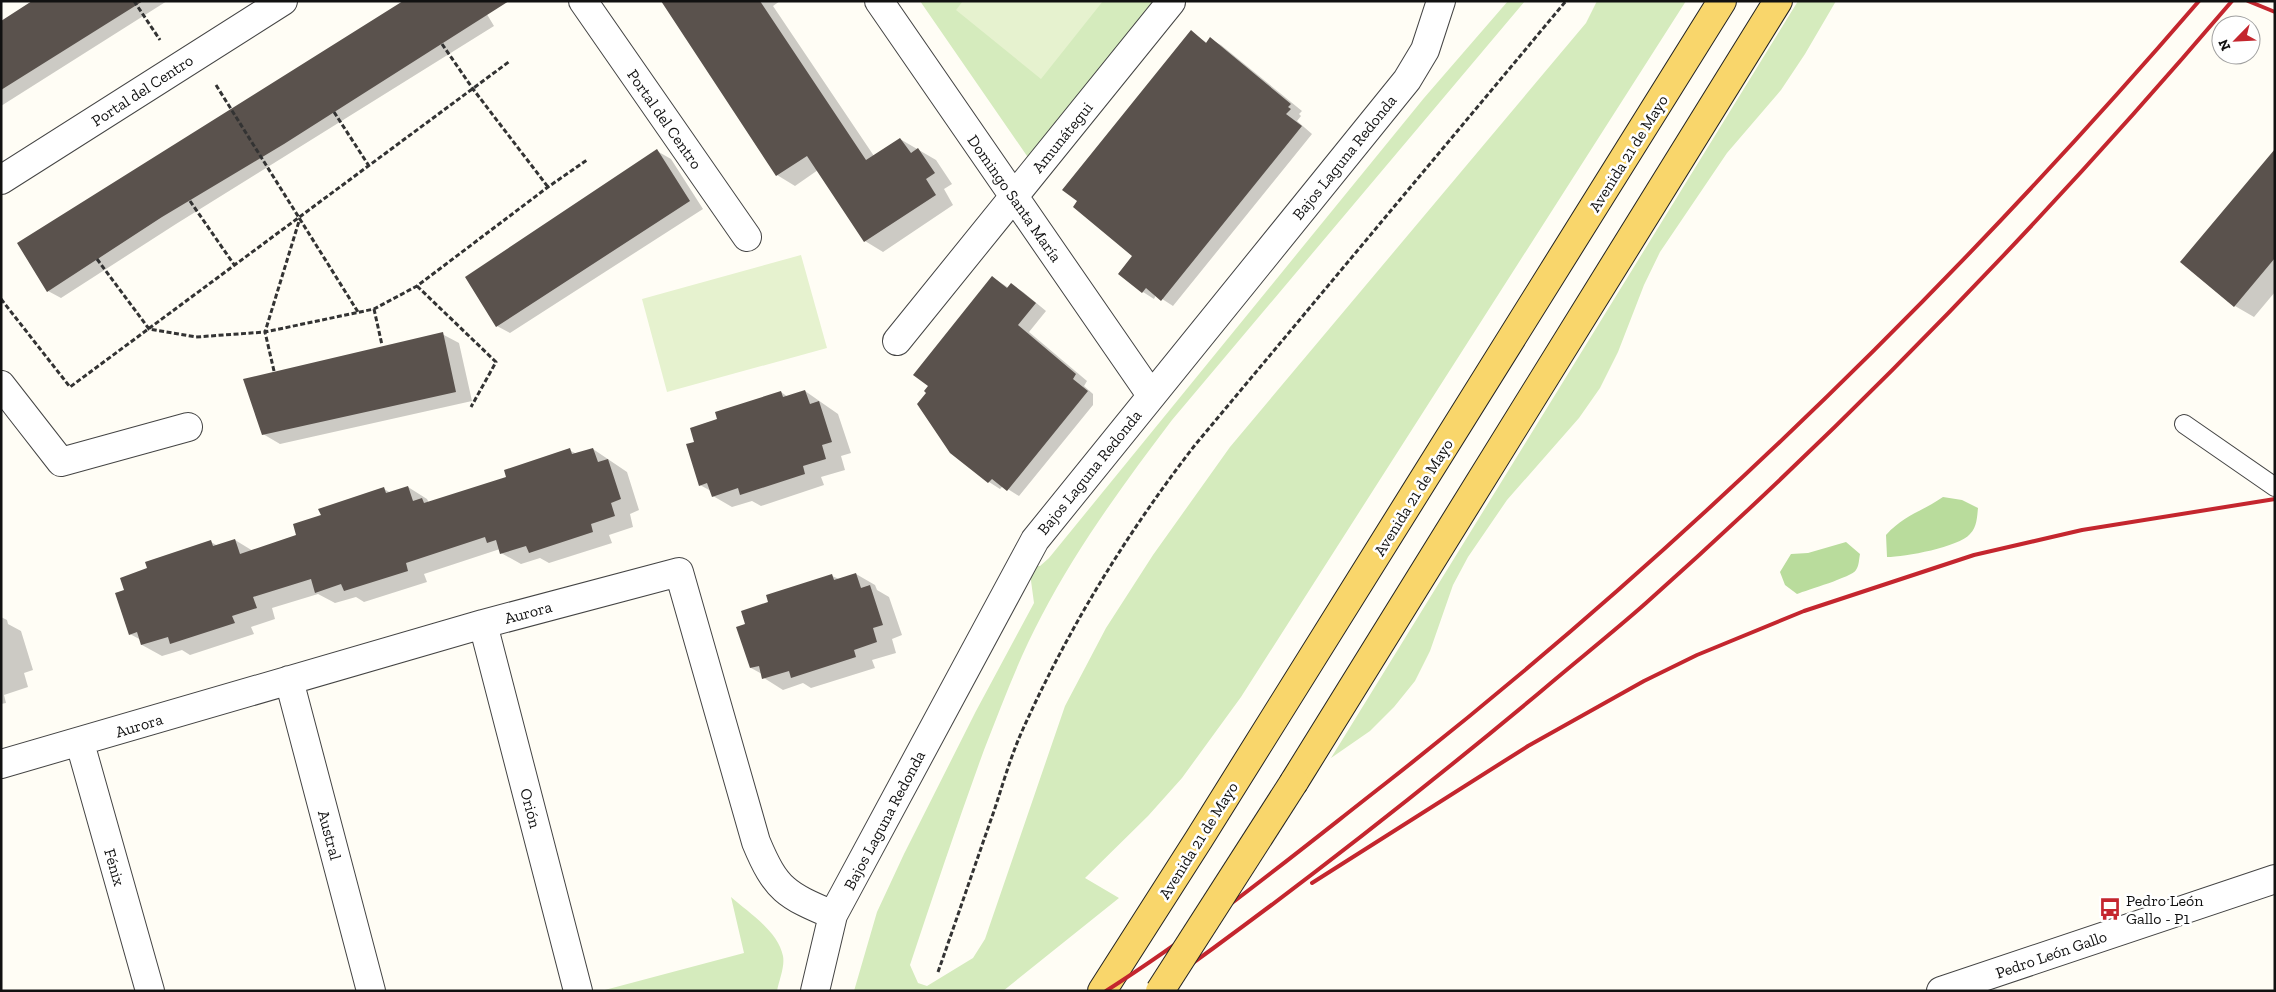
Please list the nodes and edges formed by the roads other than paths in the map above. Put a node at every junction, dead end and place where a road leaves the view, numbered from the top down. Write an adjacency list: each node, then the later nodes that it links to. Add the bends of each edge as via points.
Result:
1 (283, 1): 8 (street, Portal del Centro)
2 (583, 1): 10 (street, Portal del Centro)
3 (879, 1): 9 (street, Domingo Santa María)
4 (1441, 1): 13 (street, Bajos Laguna Redonda, via 1425,50 1407,80)
5 (1722, 1): 27 (main road, Avenida 21 de Mayo)
6 (1778, 1): 28 (main road, bridge, via 1294,782)
7 (1171, 2): 9 (street, Amunátegui)
8 (1, 180)
9 (1014, 196): 11 (street, Amunátegui); 13 (street, Domingo Santa María)
10 (747, 237)
11 (896, 341)
12 (1, 385): 15 (street, via 61,462)
13 (1151, 396): 22 (street, Bajos Laguna Redonda, via 1035,540)
14 (2184, 424): 16 (lane)
15 (188, 427)
16 (2275, 487)
17 (483, 624): 18 (street, Aurora); 22 (street, Aurora, via 679,572 756,842 767,867 779,884 796,899); 25 (street, Orión)
18 (290, 680): 19 (street, Aurora); 24 (street, Austral)
19 (80, 743): 20 (street, Aurora); 23 (street, Fénix)
20 (1, 764)
21 (2275, 879): 29 (street, Pedro León Gallo)
22 (833, 915): 26 (street, Bajos Laguna Redonda)
23 (150, 991)
24 (371, 991)
25 (578, 991)
26 (815, 991)
27 (1102, 991)
28 (1160, 991)
29 (1941, 991)

